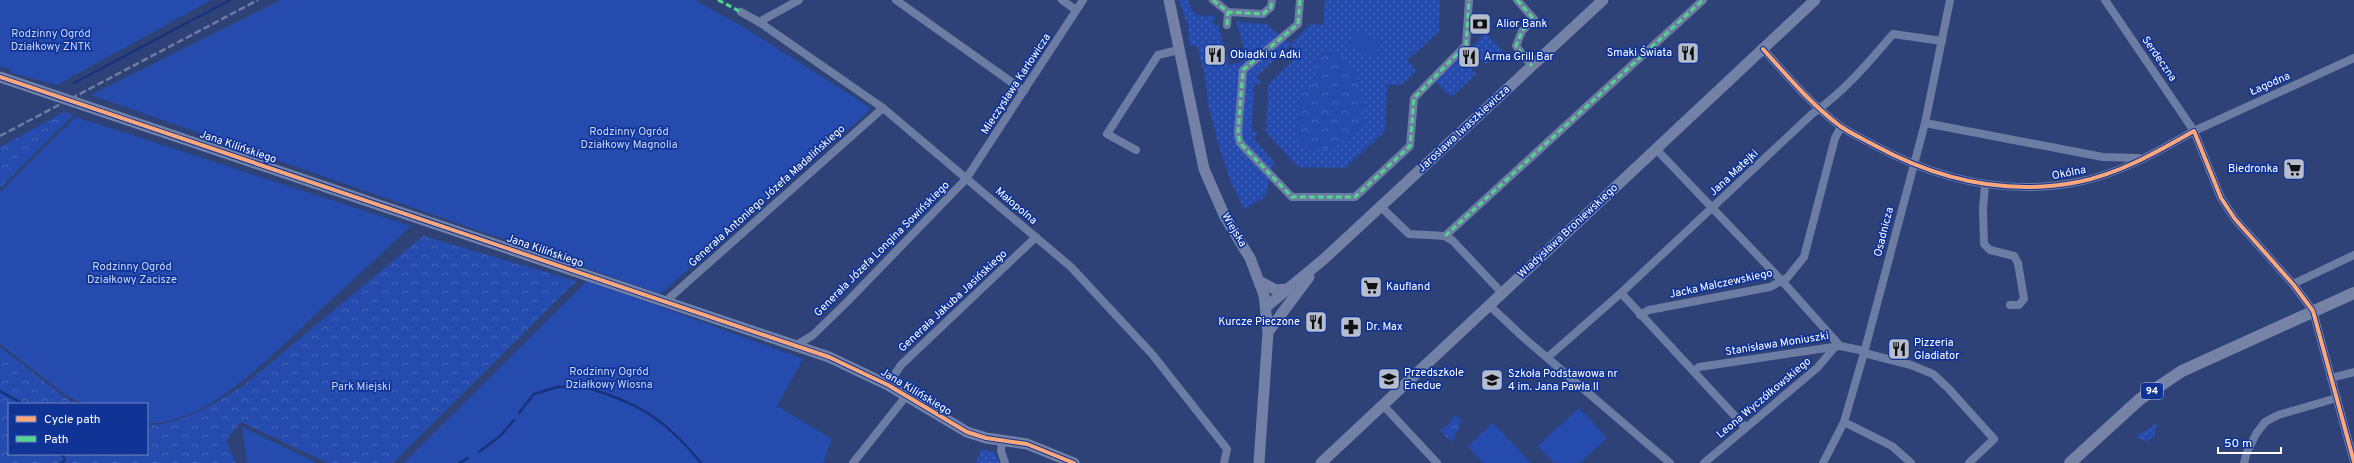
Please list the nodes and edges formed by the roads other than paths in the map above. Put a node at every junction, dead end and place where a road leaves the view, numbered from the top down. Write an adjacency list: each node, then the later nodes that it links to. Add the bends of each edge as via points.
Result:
1 (799, 0): 19 (street)
2 (896, 0): 27 (street)
3 (1062, 0): 16 (street)
4 (1083, 0): 16 (street, Mieczysława Karłowicza)
5 (1169, 0): 23 (street, Wiejska)
6 (1213, 0): 18 (street)
7 (1272, 0): 18 (street, via 1271,7 1263,14)
8 (1300, 0): 9 (street, via 1298,24 1243,70 1239,138 1240,143 1292,197 1355,197 1410,146 1414,98 1466,45)
9 (1469, 0)
10 (1517, 0): 25 (street, via 1534,19 1522,31 1516,46)
11 (1603, 0): 25 (street, Jarosława Iwaszkiewicza)
12 (1703, 0): 41 (street)
13 (1815, 0): 22 (street, Władysława Broniewskiego)
14 (1950, 0): 21 (street, Osadnicza)
15 (2105, 0): 32 (street, Serdeczna)
16 (1076, 10): 27 (street, Mieczysława Karłowicza)
17 (741, 12): 19 (street, Małopolna)
18 (1228, 12): 20 (street)
19 (758, 22): 28 (street, Małopolna)
20 (1227, 25)
21 (1942, 41): 29 (street, Jana Matejki, via 1892,34 1877,54); 30 (street, Osadnicza)
22 (1763, 49): 29 (street, Okólna); 33 (street, Władysława Broniewskiego)
23 (1178, 50): 34 (street, via 1158,55 1107,134); 45 (street, Wiejska, via 1196,140 1209,185)
24 (2354, 58): 32 (street, Łagodna)
25 (1532, 66): 39 (street, Jarosława Iwaszkiewicza)
26 (0, 77): 52 (street, Jana Kilińskiego)
27 (1024, 91): 37 (street, Mieczysława Karłowicza)
28 (883, 108): 37 (street, Małopolna); 52 (street, Generała Antoniego Józefa Madalińskiego)
29 (1819, 109): 31 (street, Okólna); 40 (street, Jana Matejki)
30 (1924, 123): 35 (street, Okólna, via 2103,156); 36 (street, Osadnicza)
31 (1841, 127): 36 (street, Okólna); 46 (street, Jacka Malczewskiego, via 1835,138 1804,257)
32 (2194, 131): 35 (street, Okólna); 47 (street, via 2222,198 2234,219)
33 (1656, 149): 40 (street); 49 (street, Władysława Broniewskiego)
34 (1136, 150)
35 (2141, 158): 38 (street, Okólna, via 2079,182 2025,188)
36 (1912, 164): 38 (street, Okólna); 65 (street, Osadnicza)
37 (966, 179): 42 (street, Małopolna); 60 (street, Generała Józefa Longina Sowińskiego)
38 (1985, 185): 53 (street, via 1984,244 1990,250 2014,256 2018,263 2024,299 2019,305)
39 (1380, 206): 41 (street, via 1409,234); 44 (street, Jarosława Iwaszkiewicza)
40 (1712, 208): 46 (street); 50 (street, Jana Matejki)
41 (1445, 236): 49 (street, via 1459,246)
42 (1036, 237): 71 (street, Generała Jakuba Jasińskiego, via 901,365); 82 (street, Małopolna, via 1071,267 1152,354 1227,448)
43 (2354, 255): 47 (street)
44 (1324, 259): 48 (street, Jarosława Iwaszkiewicza); 54 (street, Jarosława Iwaszkiewicza)
45 (1261, 282): 48 (street, via 1277,290); 56 (street, Wiejska)
46 (1783, 282): 58 (street, Jacka Malczewskiego, via 1770,287 1649,310); 62 (street)
47 (2293, 284): 57 (street)
48 (1287, 290): 56 (street, Jarosława Iwaszkiewicza)
49 (1502, 293): 55 (street, Władysława Broniewskiego)
50 (1620, 293): 58 (street); 66 (street, Jana Matejki)
51 (2354, 293): 57 (main road, 94)
52 (666, 301): 61 (street, Jana Kilińskiego)
53 (2010, 305)
54 (1286, 306): 56 (street, via 1275,310); 59 (street, Jarosława Iwaszkiewicza)
55 (1490, 306): 66 (street, via 1522,337); 74 (street, Władysława Broniewskiego)
56 (1266, 308): 59 (street, Wiejska)
57 (2313, 311): 70 (street); 91 (main road, 94, via 2182,372 2140,399)
58 (1640, 314): 68 (street)
59 (1268, 332): 83 (street, Wiejska)
60 (813, 334): 61 (street, Generała Józefa Longina Sowińskiego); 63 (street, Generała Józefa Longina Sowińskiego)
61 (795, 346): 63 (street, Jana Kilińskiego)
62 (1837, 346): 64 (street, Stanisława Moniuszki); 65 (street, Stanisława Moniuszki); 67 (street, Leona Wyczółkowskiego)
63 (807, 350): 71 (street, Jana Kilińskiego)
64 (1813, 350): 67 (street, via 1820,354); 68 (street, Stanisława Moniuszki, via 1699,367)
65 (1865, 352): 75 (street, Osadnicza); 90 (street, Stanisława Moniuszki, via 1933,374 1994,439)
66 (1548, 357): 86 (street)
67 (1822, 363): 76 (street, Leona Wyczółkowskiego)
68 (1694, 371): 76 (street)
69 (2354, 372): 70 (street)
70 (2331, 378): 73 (street)
71 (888, 384): 72 (street, Jana Kilińskiego)
72 (907, 395): 77 (street, Jana Kilińskiego, via 967,432); 79 (street)
73 (2337, 398): 78 (street); 92 (street, via 2278,415 2265,422 2256,434)
74 (1383, 405): 84 (street, Władysława Broniewskiego); 85 (street)
75 (1844, 422): 88 (street, Osadnicza); 89 (street, via 1892,446)
76 (1745, 427): 87 (street, Leona Wyczółkowskiego)
77 (1002, 440): 80 (street, via 1001,451); 81 (street, Jana Kilińskiego, via 1027,444)
78 (2354, 462)
79 (853, 463)
80 (1005, 463)
81 (1074, 463)
82 (1224, 463)
83 (1259, 463)
84 (1321, 463)
85 (1437, 463)
86 (1670, 463)
87 (1704, 463)
88 (1823, 463)
89 (1912, 463)
90 (1969, 463)
91 (2070, 463)
92 (2244, 463)

